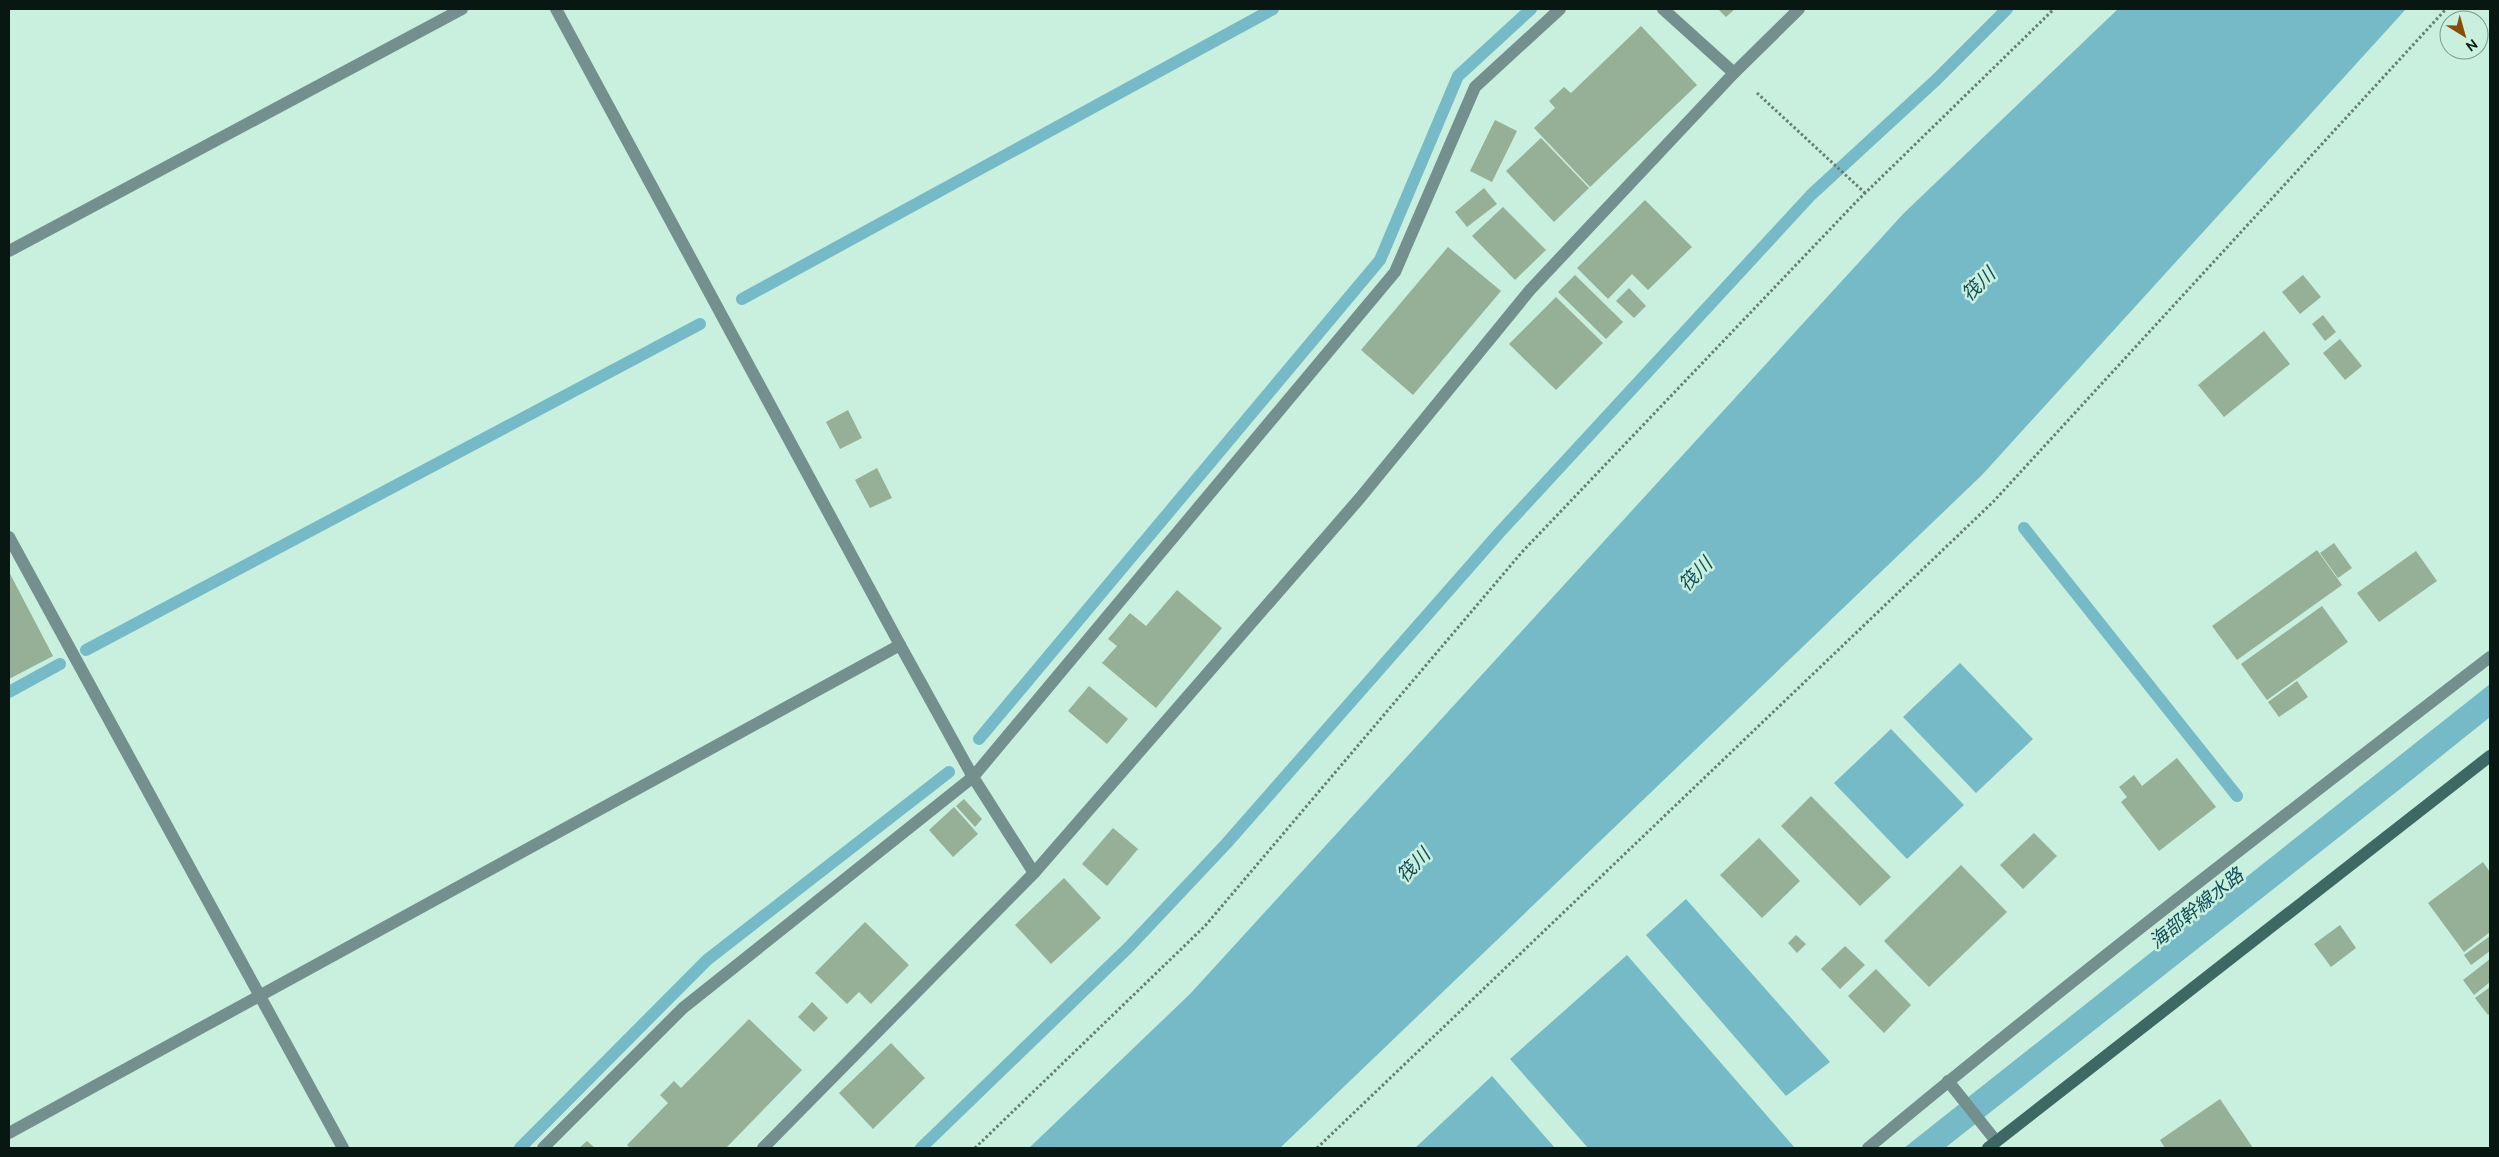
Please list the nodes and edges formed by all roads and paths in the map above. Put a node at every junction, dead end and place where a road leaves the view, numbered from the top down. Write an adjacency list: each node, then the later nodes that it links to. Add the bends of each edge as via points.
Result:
1 (462, 9): 10 (street)
2 (556, 9): 12 (street)
3 (1560, 9): 15 (street, via 1474,87 1395,272)
4 (1663, 9): 8 (street)
5 (1799, 9): 8 (street)
6 (2054, 9): 9 (path)
7 (2446, 9): 25 (path, via 1993,502)
8 (1734, 73): 9 (path); 16 (street, via 1530,290 1360,498)
9 (1865, 193): 24 (path, via 1522,552 1205,926)
10 (9, 251)
11 (9, 537): 17 (street)
12 (900, 645): 15 (street); 17 (street)
13 (2490, 657): 18 (street)
14 (2490, 756): 20 (street)
15 (973, 777): 16 (street); 22 (street, via 683,1008)
16 (1034, 874): 23 (street)
17 (260, 996): 19 (street); 21 (street)
18 (1948, 1081): 20 (street, via 1984,1125); 26 (street)
19 (9, 1133)
20 (1992, 1145)
21 (343, 1148)
22 (543, 1148)
23 (763, 1148)
24 (975, 1148)
25 (1317, 1148)
26 (1868, 1148)

